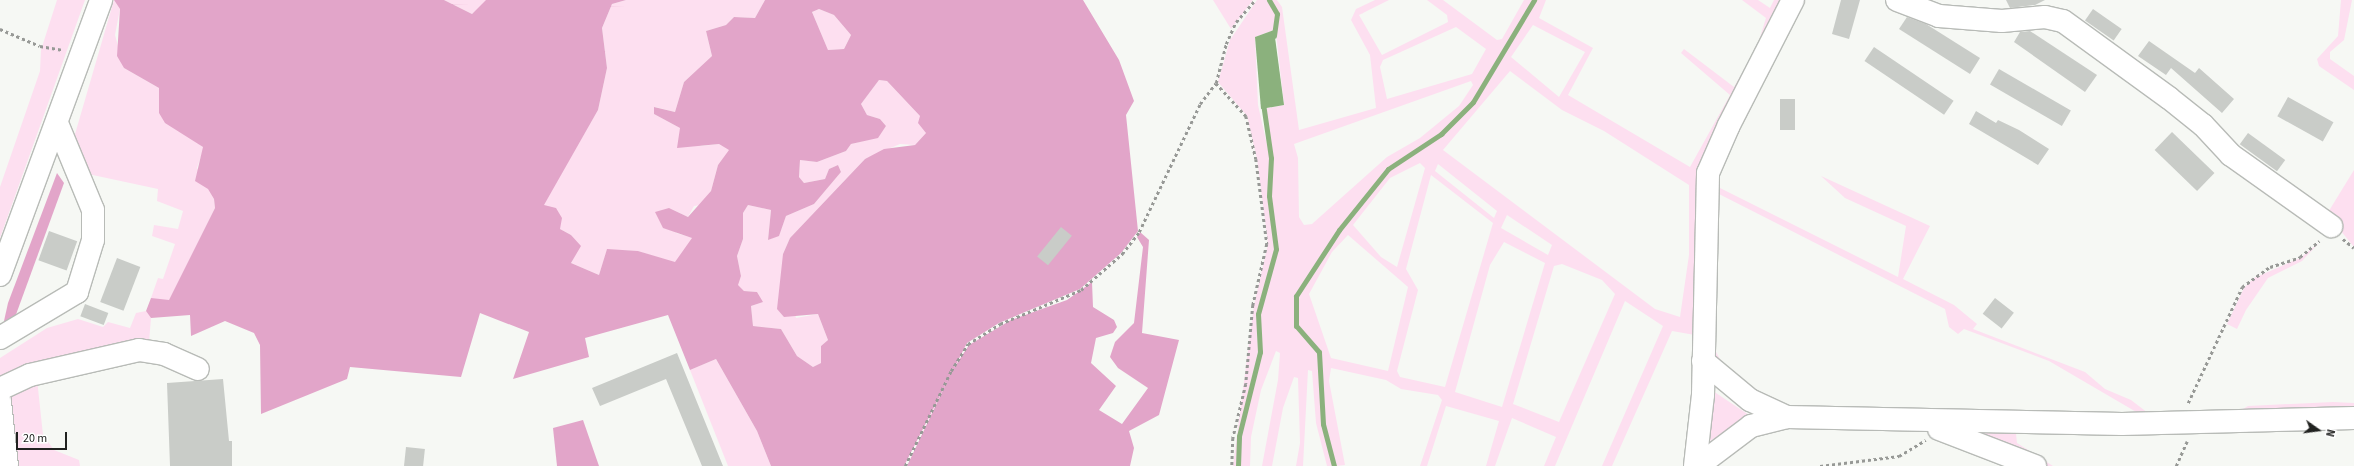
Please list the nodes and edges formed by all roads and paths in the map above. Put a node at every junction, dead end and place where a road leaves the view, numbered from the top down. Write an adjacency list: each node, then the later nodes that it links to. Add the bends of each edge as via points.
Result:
1 (101, 0): 6 (street)
2 (1255, 0): 7 (path, via 1236,22 1226,44)
3 (1793, 0): 12 (street, via 1719,144 1708,173)
4 (1897, 0): 9 (street, via 1939,16 2002,21 2045,18 2063,21 2203,125 2231,155)
5 (0, 29): 6 (path, via 48,49)
6 (84, 51): 8 (street)
7 (1216, 83): 22 (path, via 1200,104 1143,225 1122,254 1067,299 1010,319 968,344 951,371); 23 (path, via 1246,116 1256,160 1267,244 1253,305 1246,384 1233,438)
8 (57, 123): 10 (street); 11 (street, via 93,210 93,240 76,292)
9 (2331, 226): 19 (path, via 2300,257 2270,267 2242,287 2182,414)
10 (0, 275)
11 (0, 338)
12 (1703, 361): 16 (street, via 1750,400); 24 (street)
13 (198, 369): 14 (street, via 164,354 139,350 30,375)
14 (0, 388)
15 (0, 402): 21 (street)
16 (1787, 417): 18 (street); 25 (street, via 1751,426)
17 (2354, 418): 19 (street)
18 (1880, 421): 19 (street); 20 (street)
19 (2188, 422): 28 (path)
20 (1943, 429): 26 (path, via 1899,456); 27 (street)
21 (7, 466)
22 (905, 466)
23 (1232, 466)
24 (1695, 466)
25 (1698, 466)
26 (1820, 466)
27 (2034, 466)
28 (2176, 466)

